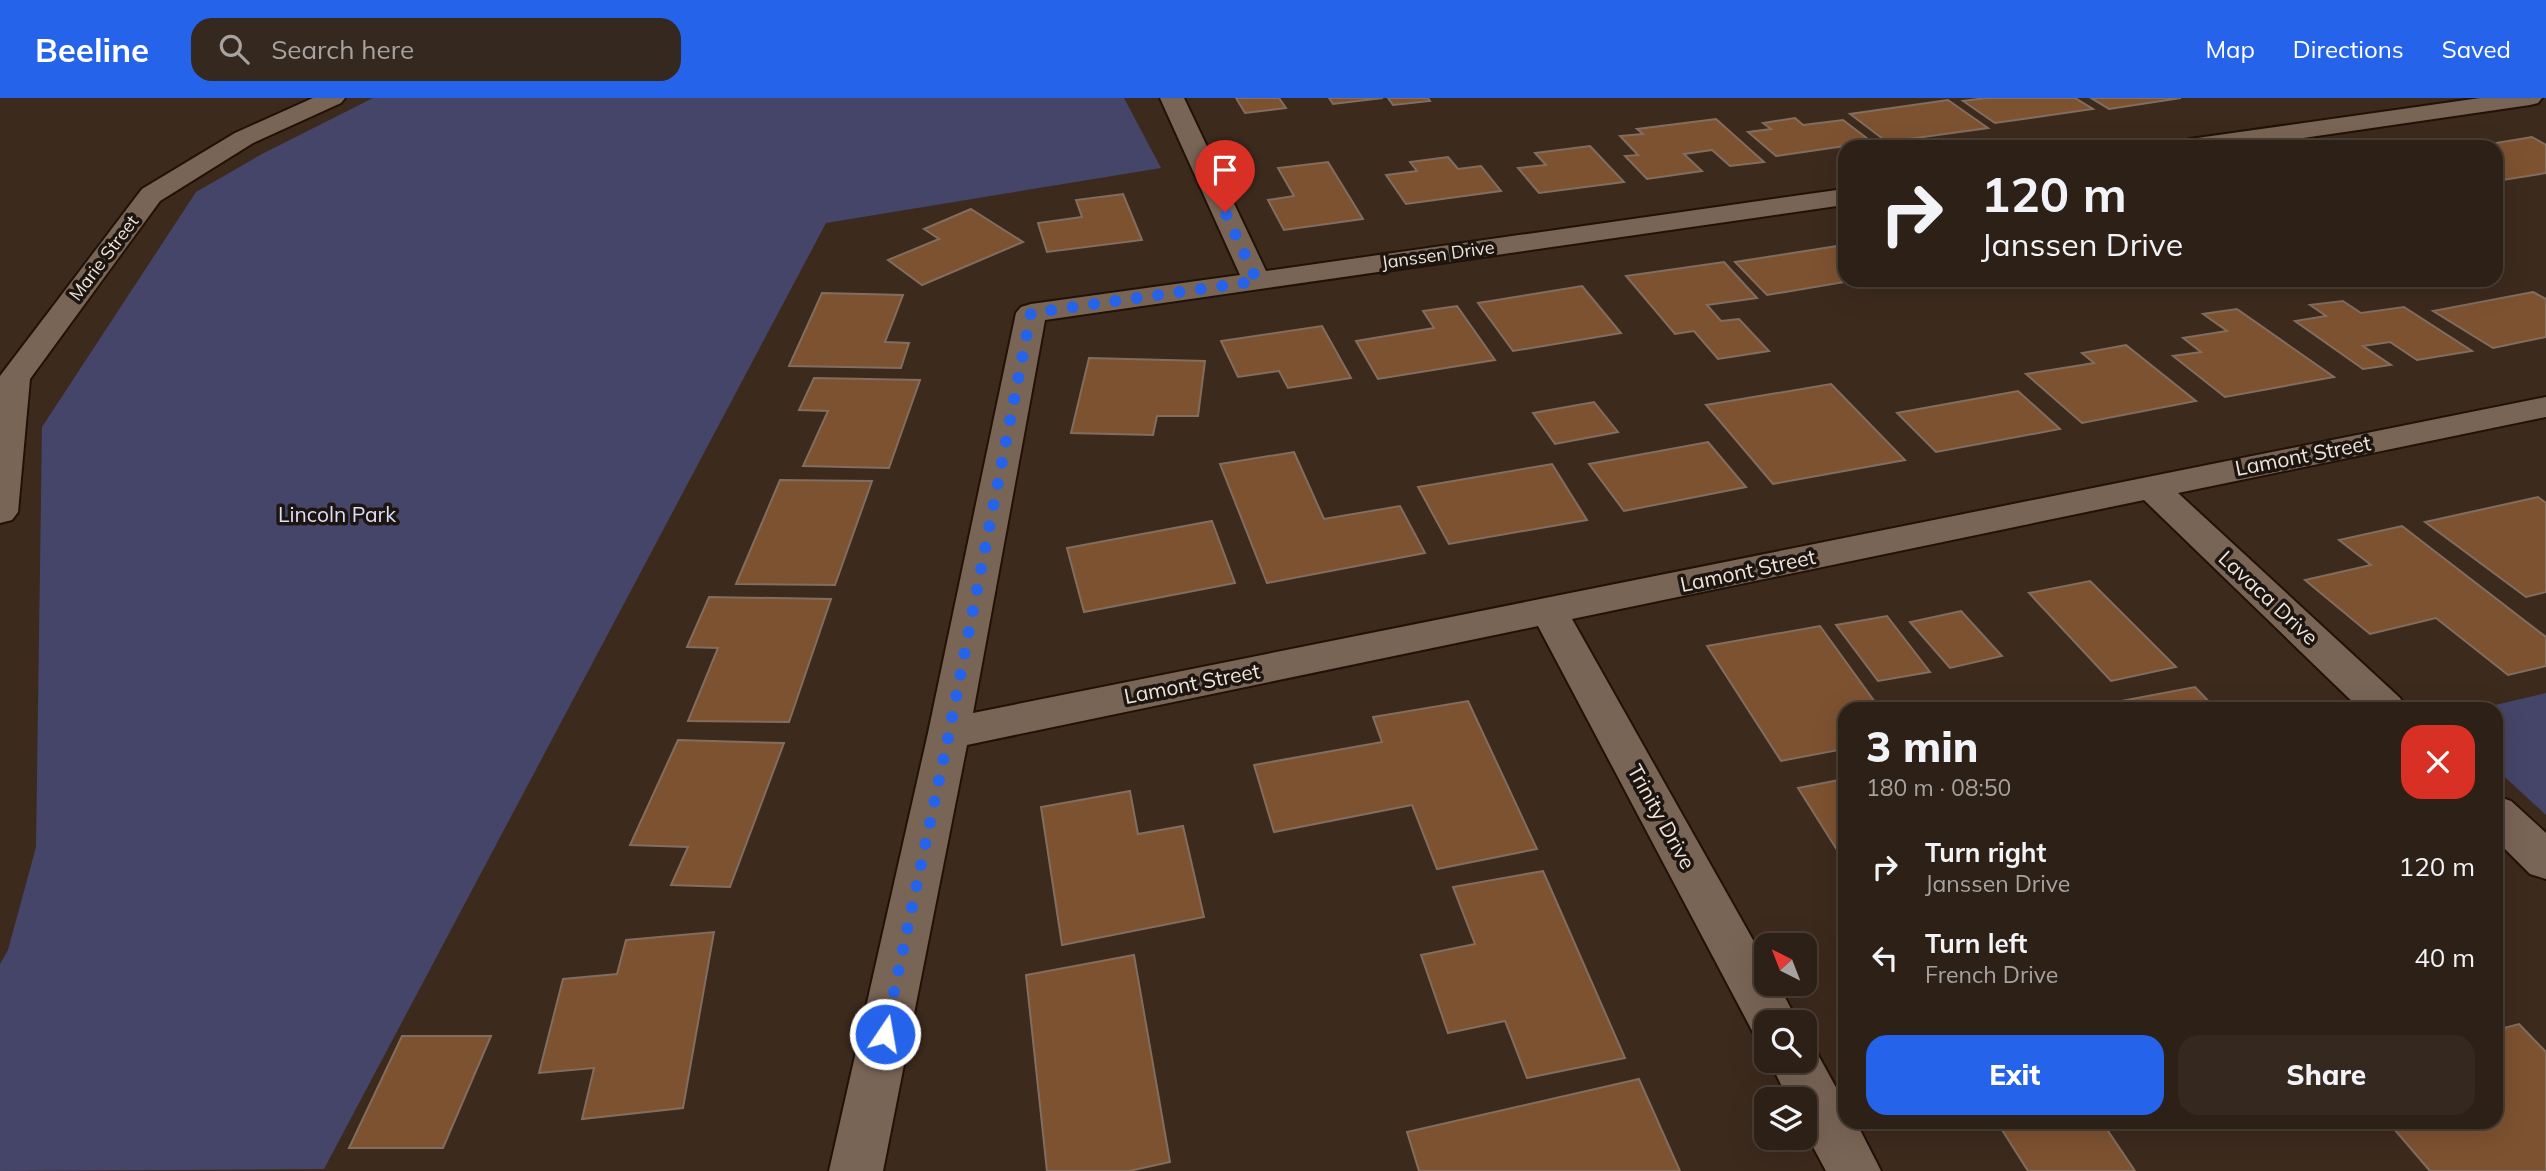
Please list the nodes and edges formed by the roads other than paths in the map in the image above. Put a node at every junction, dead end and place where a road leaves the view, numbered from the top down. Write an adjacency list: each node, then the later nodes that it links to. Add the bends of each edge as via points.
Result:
1 (333, 98): 7 (street, Marie Street, via 244,138 151,195)
2 (1172, 98): 6 (street)
3 (2530, 98): 4 (street)
4 (2238, 140)
5 (1838, 198): 6 (street, Janssen Drive)
6 (1257, 281): 13 (street, Janssen Drive, via 1031,313)
7 (7, 380): 10 (street, Marie Street)
8 (2546, 407): 9 (street, Lamont Street)
9 (2151, 486): 11 (street, Lamont Street); 12 (street, Lavaca Drive)
10 (0, 512)
11 (1549, 612): 13 (street, Lamont Street); 16 (street, Trinity Drive)
12 (2379, 702)
13 (949, 733): 18 (street)
14 (2503, 820): 15 (street)
15 (2546, 861)
16 (1766, 1010)
17 (1801, 1073): 19 (street)
18 (856, 1171)
19 (1854, 1171)

